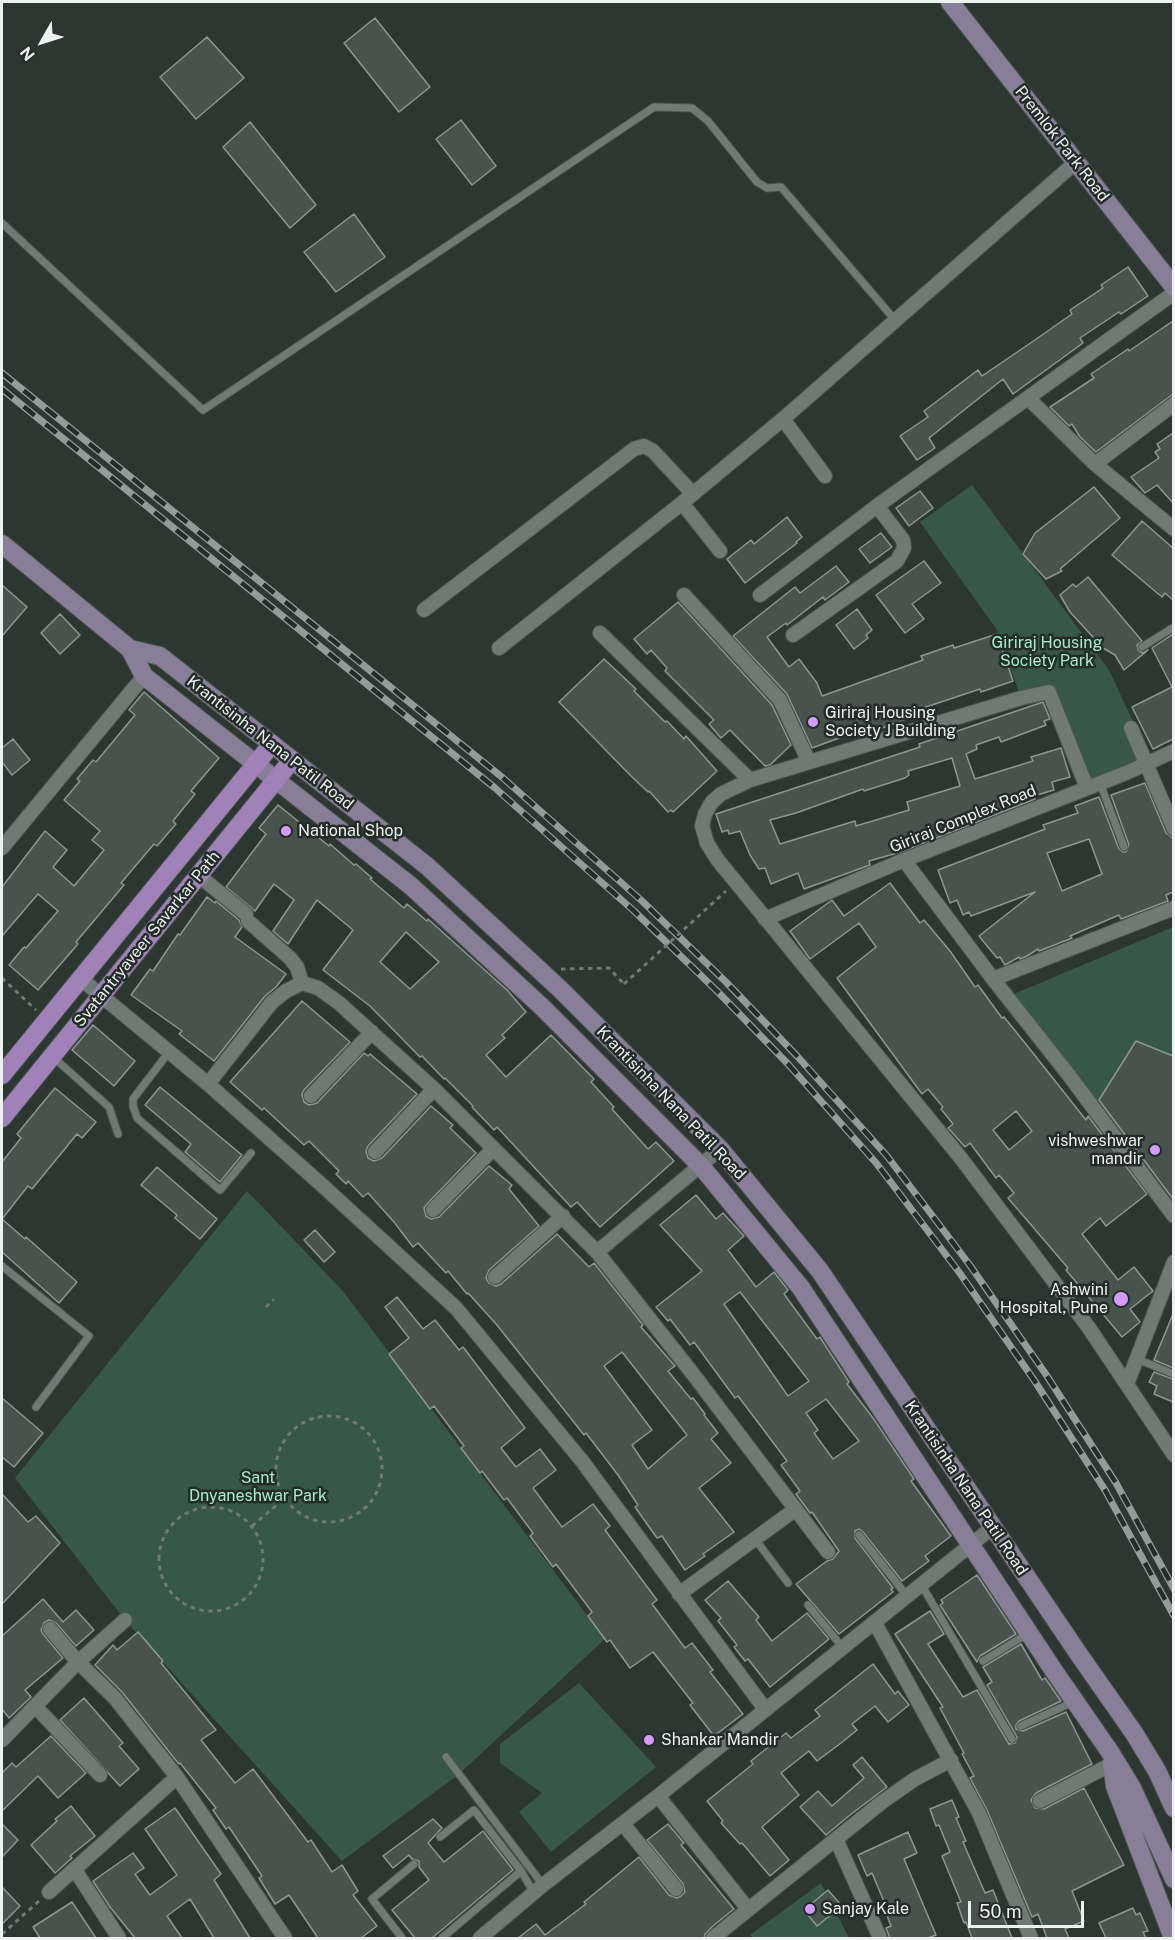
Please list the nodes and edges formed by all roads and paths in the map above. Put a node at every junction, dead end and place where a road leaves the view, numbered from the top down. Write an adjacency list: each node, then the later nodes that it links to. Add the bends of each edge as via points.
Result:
1 (950, 2): 2 (main road, Premlok Park Road)
2 (1076, 162): 4 (main road, Premlok Park Road); 6 (street)
3 (2, 223): 6 (lane, via 203,410 654,107 692,108 708,121 757,182 767,188 781,187)
4 (1173, 286)
5 (1173, 293): 7 (street)
6 (895, 320): 9 (street)
7 (1028, 398): 10 (street); 13 (street)
8 (1173, 404): 10 (street)
9 (783, 418): 11 (street); 12 (street)
10 (1095, 464): 14 (street)
11 (825, 476)
12 (688, 498): 16 (street); 19 (street, via 653,451 644,446 634,449); 24 (street)
13 (877, 506): 18 (street); 22 (street, via 903,540 904,548 897,561)
14 (1173, 529)
15 (2, 544): 25 (main road, Krantisinha Nana Patil Road)
16 (720, 550)
17 (684, 595): 31 (street, via 780,699)
18 (760, 595)
19 (424, 610)
20 (1173, 627): 23 (lane)
21 (600, 633): 35 (street)
22 (793, 635)
23 (1142, 647)
24 (499, 648)
25 (130, 649): 26 (main road, Krantisinha Nana Patil Road); 28 (main road, Krantisinha Nana Patil Road, via 160,656)
26 (144, 675): 33 (main road, Krantisinha Nana Patil Road); 39 (street)
27 (1131, 728): 32 (street)
28 (272, 744): 30 (main road, Krantisinha Nana Patil Road); 33 (main road, Svatantryaveer Savarkar Path)
29 (1173, 751): 32 (street, Giriraj Complex Road)
30 (292, 760): 34 (main road, Svatantryaveer Savarkar Path); 45 (main road, Krantisinha Nana Patil Road, via 427,866)
31 (809, 762): 35 (street); 36 (street, via 1049,692)
32 (1147, 762): 36 (street, Giriraj Complex Road); 37 (street)
33 (256, 764): 34 (main road, Krantisinha Nana Patil Road); 47 (main road, Svatantryaveer Savarkar Path)
34 (276, 780): 41 (main road, Svatantryaveer Savarkar Path); 65 (main road, Krantisinha Nana Patil Road, via 411,886 465,935)
35 (750, 780): 44 (street, via 712,802 702,826 717,859)
36 (1094, 785): 38 (lane); 40 (street, Giriraj Complex Road)
37 (1173, 829)
38 (1124, 847)
39 (2, 848)
40 (904, 860): 44 (street, Giriraj Complex Road); 48 (street)
41 (198, 875): 49 (street, via 290,958); 50 (main road, Svatantryaveer Savarkar Path)
42 (726, 891): 45 (path, bridge, via 624,984 609,968 555,969)
43 (1173, 908): 48 (street)
44 (765, 919): 77 (street, via 960,1157)
45 (546, 977): 62 (main road, Krantisinha Nana Patil Road)
46 (2, 978): 51 (path)
47 (80, 978): 50 (street); 51 (main road, Svatantryaveer Savarkar Path)
48 (993, 979): 68 (street)
49 (302, 983): 52 (street, via 318,988); 56 (street, via 272,1002)
50 (101, 997): 53 (street); 54 (main road, Svatantryaveer Savarkar Path)
51 (46, 1019): 55 (main road, Svatantryaveer Savarkar Path)
52 (372, 1032): 57 (street); 58 (street)
53 (169, 1052): 56 (street); 64 (lane, via 133,1099 137,1118 220,1190)
54 (52, 1056): 59 (main road, Svatantryaveer Savarkar Path); 60 (lane, via 110,1107)
55 (2, 1075)
56 (208, 1084): 90 (street, via 456,1308 582,1461)
57 (434, 1089): 61 (street); 63 (street)
58 (311, 1096)
59 (2, 1118)
60 (118, 1134)
61 (493, 1149): 66 (street); 67 (street)
62 (720, 1149): 65 (street); 83 (main road, Krantisinha Nana Patil Road, via 820,1271)
63 (375, 1152)
64 (251, 1153)
65 (701, 1166): 69 (street); 86 (main road, Krantisinha Nana Patil Road, via 801,1288)
66 (433, 1210)
67 (563, 1216): 69 (street); 72 (street)
68 (1173, 1216)
69 (597, 1252): 81 (street)
70 (1173, 1262): 75 (street)
71 (2, 1266): 78 (lane, via 89,1336)
72 (495, 1277)
73 (274, 1299): 74 (path)
74 (266, 1306)
75 (1137, 1359): 76 (lane); 77 (street)
76 (1173, 1374)
77 (1127, 1384): 79 (street)
78 (36, 1407)
79 (1173, 1455)
80 (286, 1498): 80 (path, via 304,1515 320,1521 354,1516 378,1490 382,1473 380,1455 372,1439 360,1426 344,1418 310,1419 295,1428 277,1457 276,1474); 82 (path)
81 (796, 1509): 85 (street); 87 (street)
82 (252, 1526): 82 (path, via 221,1507 187,1512 172,1523 159,1556 161,1574 169,1589 196,1609 229,1608 243,1600 262,1573 260,1540)
83 (993, 1527): 86 (street); 109 (main road, Krantisinha Nana Patil Road)
84 (859, 1535): 91 (lane)
85 (755, 1539): 88 (lane); 90 (street)
86 (971, 1543): 89 (street); 96 (main road, Krantisinha Nana Patil Road)
87 (828, 1552)
88 (788, 1583)
89 (921, 1584): 91 (street); 104 (lane)
90 (680, 1594): 102 (street)
91 (907, 1596): 94 (street)
92 (808, 1605): 97 (lane)
93 (125, 1620): 99 (street)
94 (875, 1623): 97 (street); 108 (street)
95 (50, 1629): 99 (street)
96 (1030, 1633): 98 (lane); 100 (main road, Krantisinha Nana Patil Road)
97 (843, 1648): 102 (street)
98 (983, 1661)
99 (78, 1662): 101 (street); 111 (street, via 115,1698)
100 (1074, 1701): 103 (lane); 107 (main road, Krantisinha Nana Patil Road)
101 (35, 1706): 105 (street); 110 (street)
102 (765, 1709): 113 (street)
103 (1021, 1726)
104 (1012, 1739)
105 (2, 1740)
106 (446, 1757): 123 (lane)
107 (1111, 1758): 112 (main road, Krantisinha Nana Patil Road); 114 (street); 136 (main road, via 1115,1786)
108 (951, 1760): 118 (street, via 915,1779); 135 (street, via 979,1813)
109 (1157, 1772): 112 (main road); 115 (main road, Krantisinha Nana Patil Road)
110 (100, 1774)
111 (177, 1777): 120 (street); 129 (street)
112 (1132, 1788): 122 (main road, Krantisinha Nana Patil Road)
113 (658, 1796): 116 (street); 126 (street)
114 (1040, 1801)
115 (1173, 1808)
116 (623, 1824): 123 (street); 124 (street)
117 (440, 1837): 121 (lane, via 474,1810)
118 (836, 1839): 126 (street); 134 (street)
119 (414, 1864): 130 (lane, via 372,1899)
120 (75, 1870): 125 (street); 128 (street)
121 (521, 1871): 123 (lane); 131 (lane)
122 (1173, 1879)
123 (539, 1889): 132 (street)
124 (676, 1889)
125 (49, 1892): 127 (path)
126 (748, 1909): 133 (street)
127 (2, 1934)
128 (119, 1938)
129 (285, 1938)
130 (402, 1938)
131 (442, 1938)
132 (480, 1938)
133 (713, 1938)
134 (880, 1938)
135 (1031, 1938)
136 (1173, 1938)

